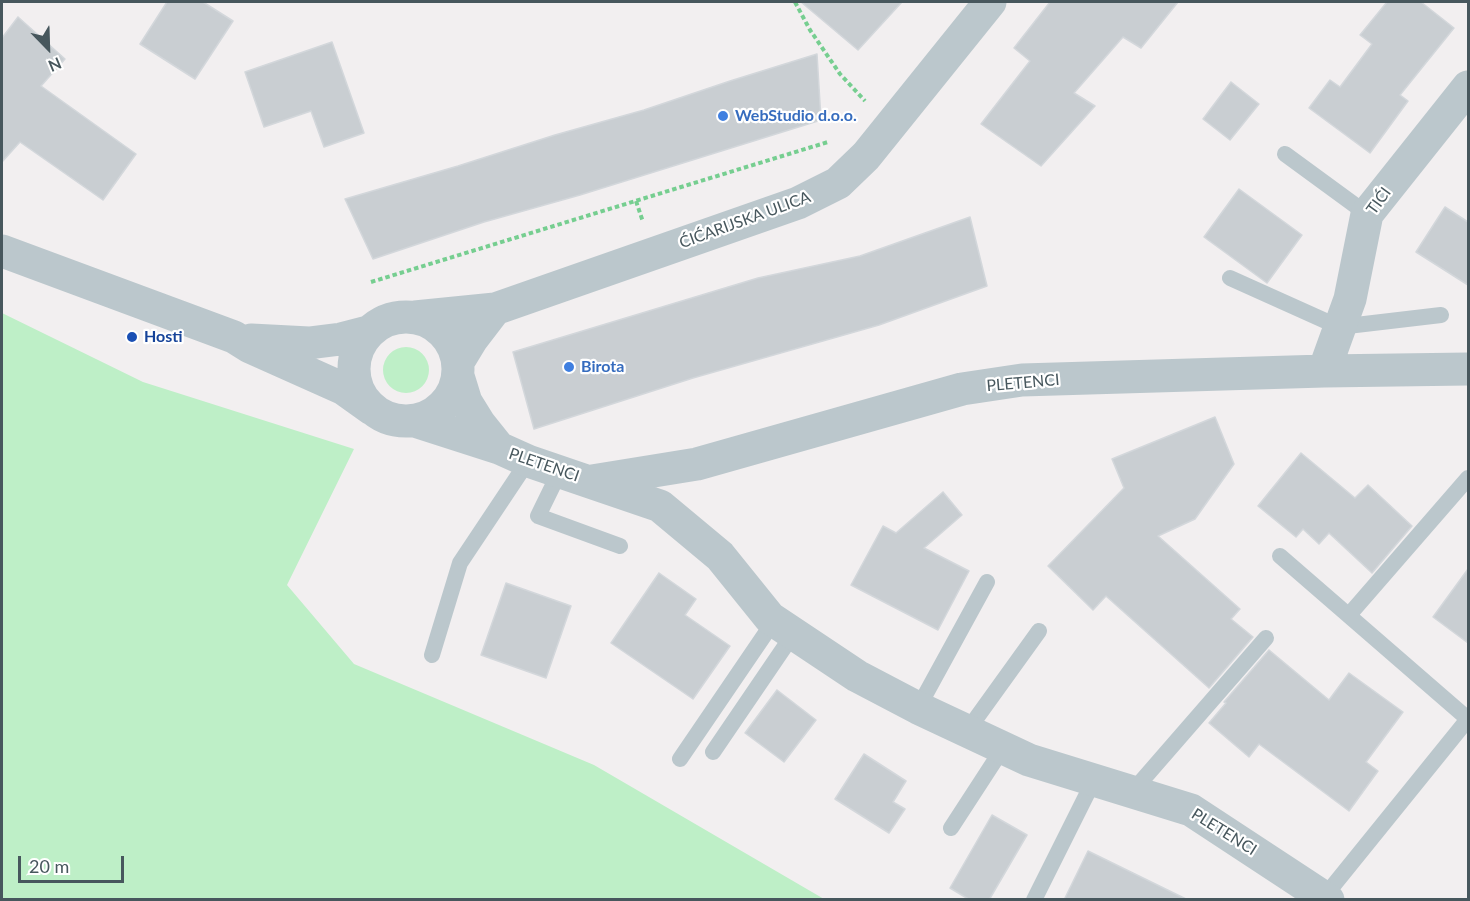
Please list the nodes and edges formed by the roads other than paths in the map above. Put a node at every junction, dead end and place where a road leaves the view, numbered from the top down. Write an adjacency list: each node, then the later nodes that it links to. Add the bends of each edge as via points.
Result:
1 (990, 2): 7 (street, ĆIĆARIJSKA ULICA, via 866,156 838,183 798,203)
2 (1468, 87): 4 (street, TIĆI)
3 (1284, 154): 4 (lane)
4 (1367, 214): 10 (street, TIĆI, via 1350,299)
5 (2, 251): 12 (street)
6 (1230, 278): 10 (lane)
7 (495, 309): 9 (street, ĆIĆARIJSKA ULICA); 13 (street, via 472,339)
8 (1441, 315): 10 (lane)
9 (415, 317): 11 (street, via 382,322); 13 (street, via 431,322 444,333 454,346)
10 (1339, 327): 15 (street, TIĆI)
11 (368, 332): 12 (street, via 309,343); 16 (street, via 354,363 361,396)
12 (234, 337): 16 (street, via 344,389)
13 (458, 369): 17 (street, via 453,391 444,405); 18 (street, PLETENCI, via 466,402)
14 (1468, 369): 15 (street, PLETENCI)
15 (1324, 371): 20 (street, PLETENCI, via 1022,380 962,388 697,464)
16 (372, 409): 17 (street, via 400,421)
17 (415, 420): 18 (street, PLETENCI)
18 (499, 448): 19 (street, PLETENCI)
19 (528, 461): 20 (street, PLETENCI); 29 (lane, via 460,563)
20 (575, 476): 22 (lane, via 537,516); 26 (street, PLETENCI, via 660,506 720,556 770,618)
21 (1468, 478): 25 (lane)
22 (620, 546)
23 (1280, 556): 25 (lane)
24 (987, 582): 30 (lane)
25 (1349, 615): 31 (lane)
26 (784, 627): 30 (street, PLETENCI, via 857,676); 34 (lane); 35 (lane)
27 (1039, 631): 32 (lane)
28 (1266, 638): 37 (lane)
29 (432, 655)
30 (918, 708): 32 (street, PLETENCI)
31 (1468, 719): 39 (lane)
32 (967, 731): 33 (street, PLETENCI)
33 (1003, 748): 36 (street, PLETENCI); 38 (lane)
34 (713, 752)
35 (680, 759)
36 (1094, 780): 37 (street, PLETENCI); 40 (lane)
37 (1132, 792): 39 (street, PLETENCI, via 1191,810)
38 (951, 828)
39 (1314, 895)
40 (1034, 900)

